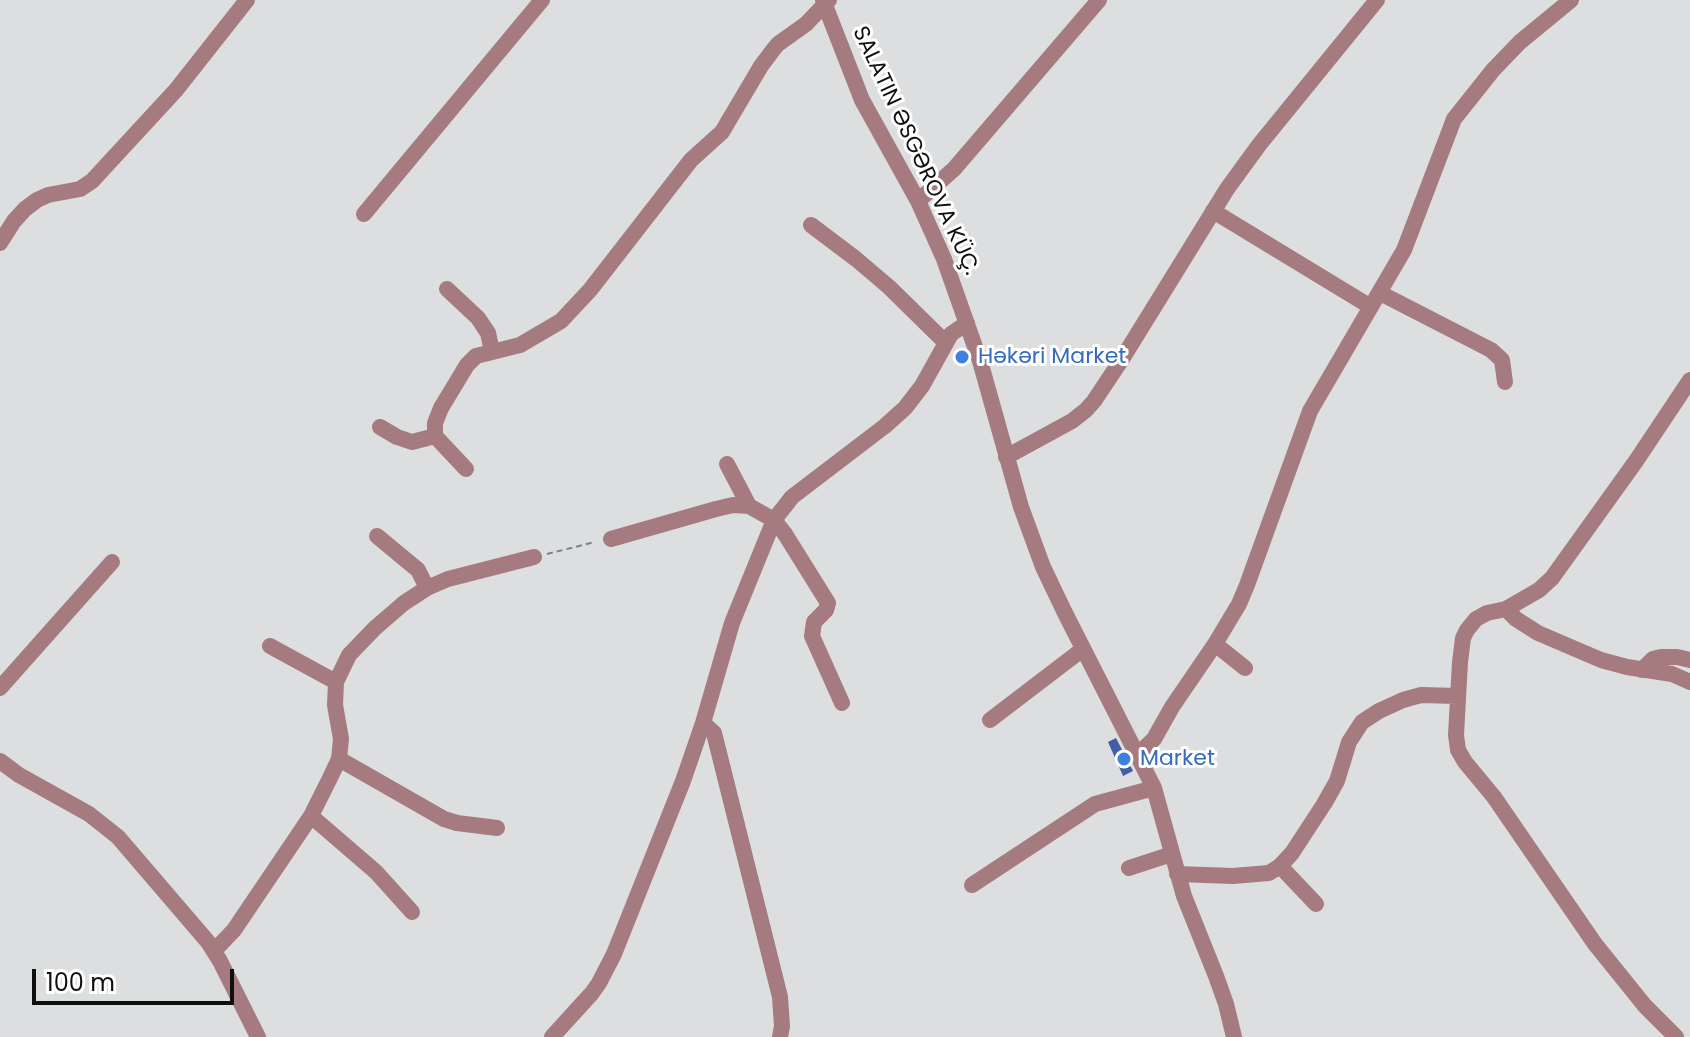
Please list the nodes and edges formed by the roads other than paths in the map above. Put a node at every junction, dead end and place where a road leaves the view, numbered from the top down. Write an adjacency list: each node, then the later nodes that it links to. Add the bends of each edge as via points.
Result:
1 (247, 0): 11 (street, via 176,90 92,181 37,200)
2 (542, 0): 9 (street)
3 (1099, 0): 7 (street, via 954,169)
4 (1377, 0): 8 (street, via 1259,145)
5 (1571, 0): 13 (street, via 1520,42 1454,119 1414,229)
6 (826, 2): 7 (street, via 867,110); 16 (street, via 773,50 722,132 691,160 573,309 520,345)
7 (918, 201): 14 (street)
8 (1213, 211): 13 (street); 21 (street, via 1094,401 1072,421)
9 (364, 214)
10 (811, 225): 15 (street, via 889,287)
11 (0, 243)
12 (447, 289): 16 (street, via 478,318)
13 (1376, 300): 18 (street, via 1491,350 1502,360); 32 (street, via 1310,411 1247,585)
14 (967, 323): 15 (street); 21 (street)
15 (945, 342): 25 (street, via 905,408 792,497)
16 (492, 351): 20 (street, via 467,365 441,408)
17 (1690, 380): 31 (street, via 1552,578)
18 (1505, 382)
19 (380, 427): 20 (street, via 412,442)
20 (435, 436): 23 (street)
21 (1006, 457): 34 (street, via 1043,567)
22 (727, 464): 24 (street)
23 (466, 469)
24 (749, 506): 25 (street); 27 (street, via 716,509)
25 (774, 520): 42 (street, via 828,603 814,622 812,636); 44 (street, via 732,623)
26 (377, 536): 30 (street, via 418,570)
27 (611, 539)
28 (534, 557): 30 (street)
29 (112, 562): 40 (street)
30 (427, 588): 38 (street, via 375,628 349,655)
31 (1506, 609): 37 (street, via 1538,633 1601,660); 41 (street, via 1487,613 1467,630)
32 (1215, 644): 36 (street); 45 (street, via 1154,739)
33 (270, 646): 38 (street)
34 (1083, 649): 43 (street); 45 (street)
35 (1690, 660): 37 (street, via 1661,657)
36 (1245, 668)
37 (1642, 670): 39 (street)
38 (336, 682): 46 (street)
39 (1690, 682)
40 (0, 688)
41 (1458, 696): 52 (street, via 1421,695 1362,722 1324,804); 63 (street, via 1456,735 1465,762 1595,944)
42 (842, 703)
43 (990, 720)
44 (703, 723): 60 (street, via 614,954 599,983); 61 (street, via 714,733 776,982)
45 (1138, 754): 48 (street)
46 (339, 759): 49 (street); 50 (street, via 444,819)
47 (0, 761): 58 (street, via 106,826)
48 (1154, 788): 51 (street); 55 (street, via 1095,804)
49 (311, 816): 57 (street, via 376,872); 58 (street)
50 (497, 828)
51 (1172, 854): 53 (street); 54 (street)
52 (1280, 866): 54 (street, via 1254,876); 56 (street)
53 (1129, 868)
54 (1177, 874): 62 (street)
55 (972, 885)
56 (1316, 904)
57 (412, 912)
58 (214, 951): 59 (street)
59 (258, 1037)
60 (552, 1037)
61 (780, 1037)
62 (1234, 1037)
63 (1676, 1037)

